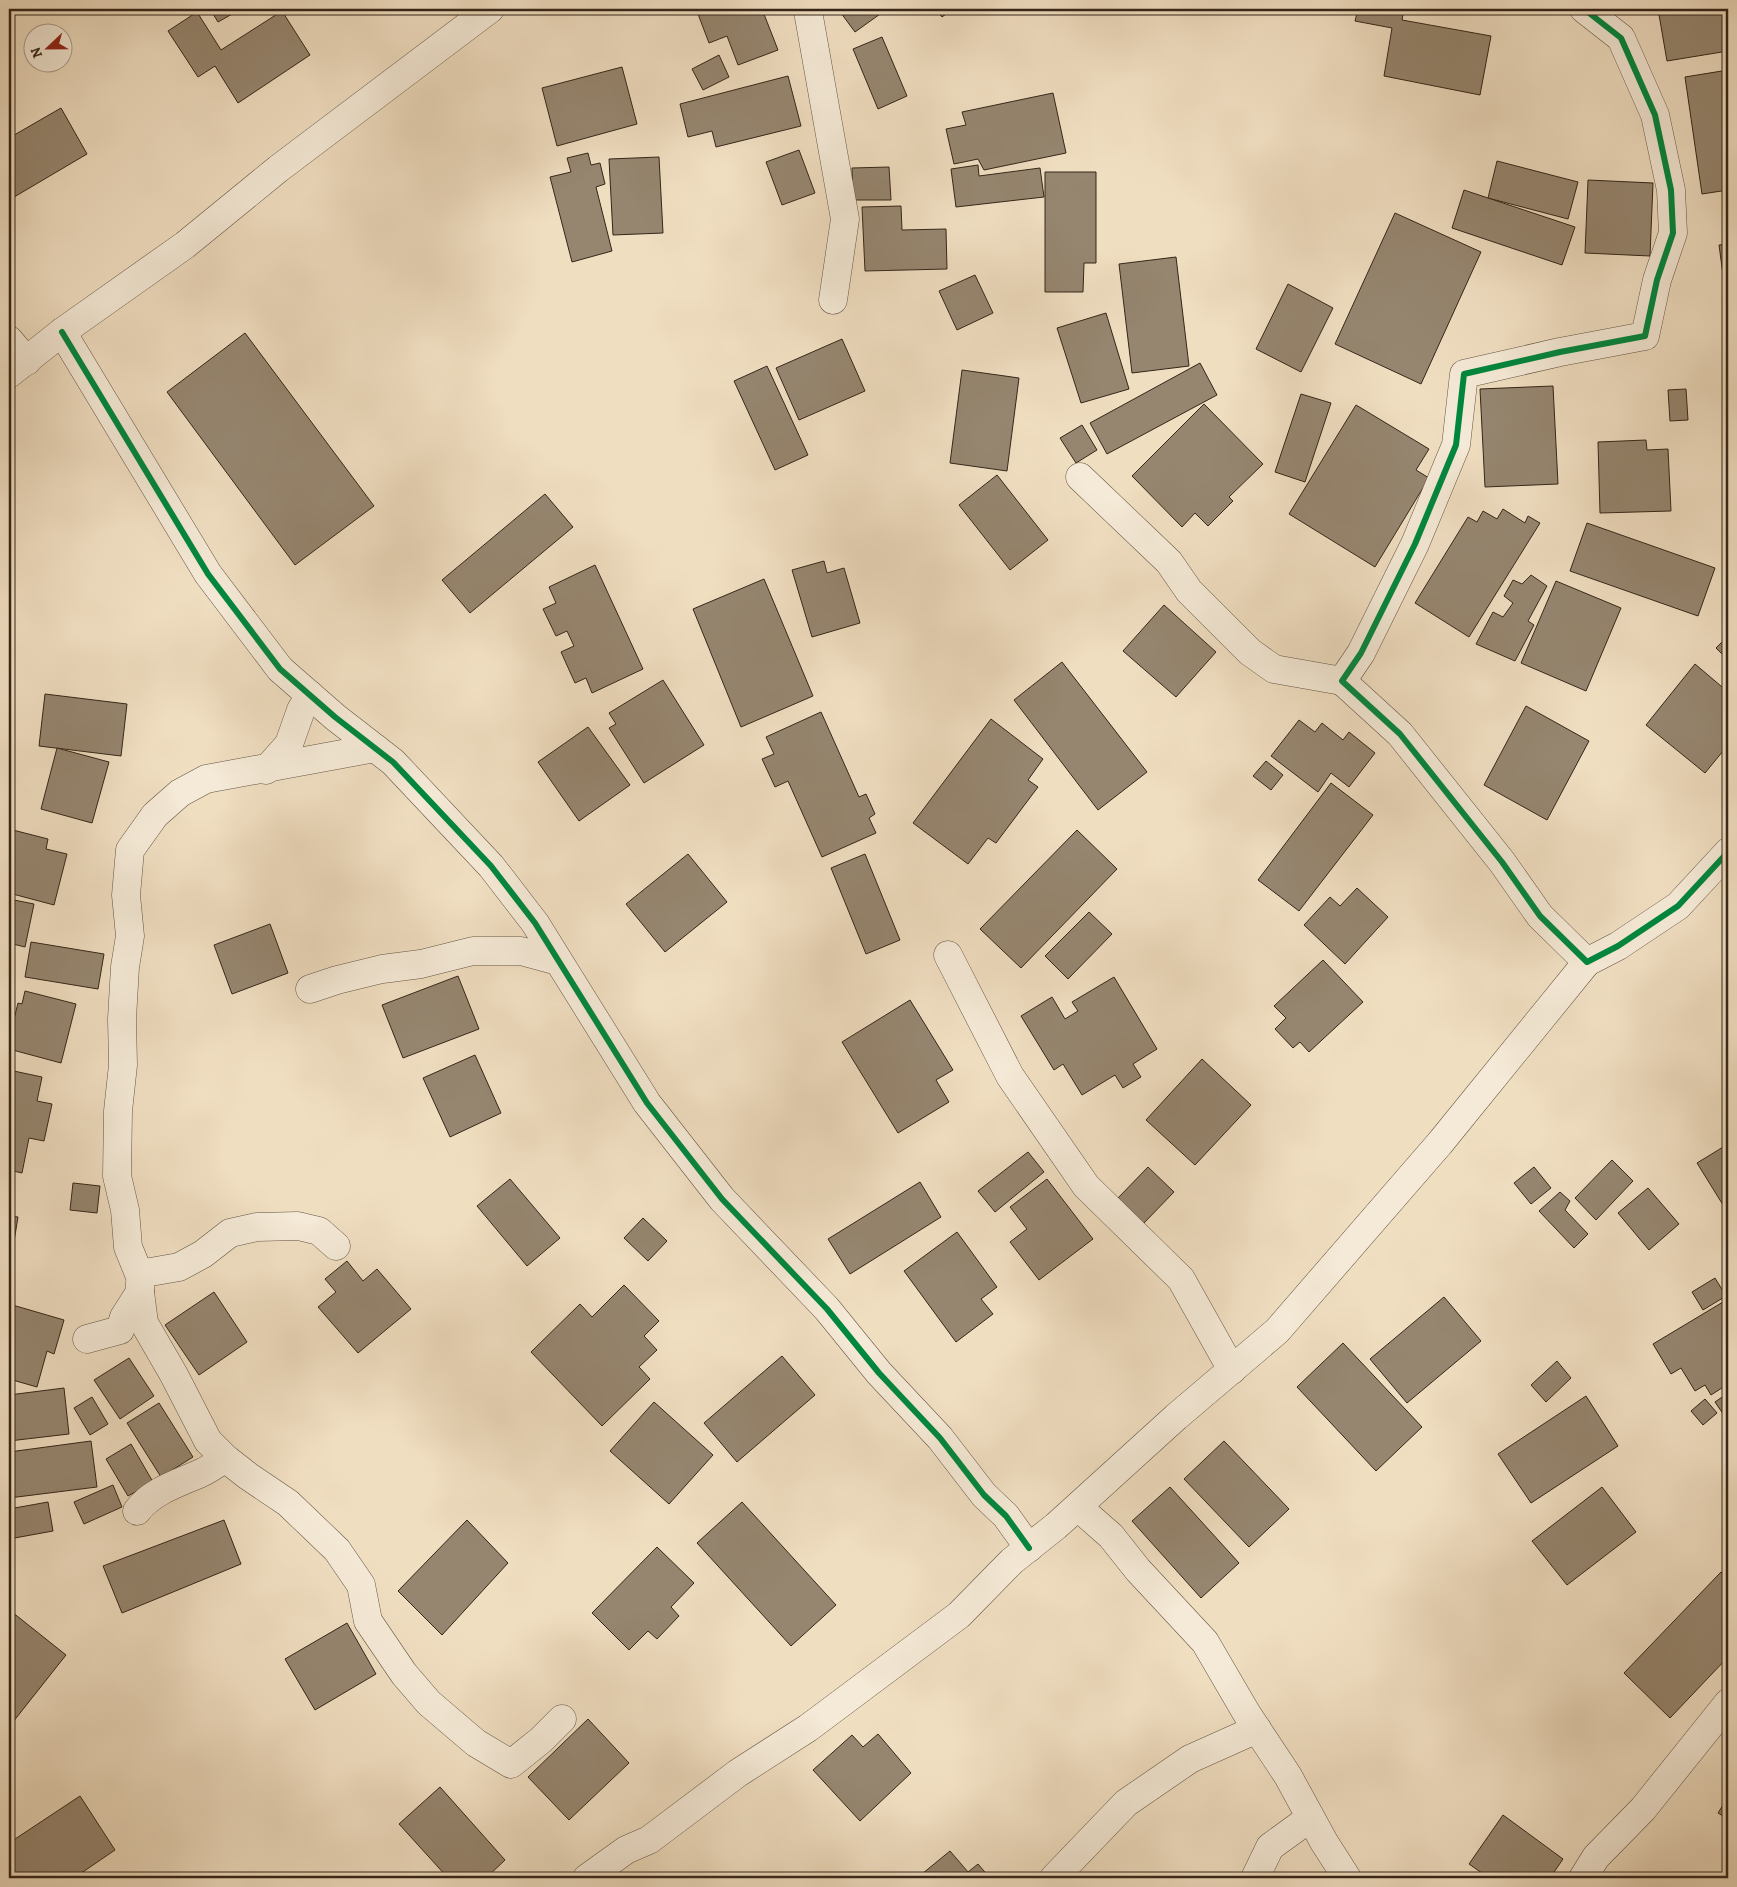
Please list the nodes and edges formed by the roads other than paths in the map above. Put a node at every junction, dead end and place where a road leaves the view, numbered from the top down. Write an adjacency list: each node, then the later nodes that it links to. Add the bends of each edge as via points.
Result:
1 (490, 9): 5 (street, via 185,245)
2 (809, 9): 4 (street, via 845,219)
3 (1584, 9): 9 (street, via 1621,38 1655,115 1671,190 1672,233 1657,280 1645,336 1464,374 1456,446 1415,544 1361,653)
4 (833, 300)
5 (62, 332): 7 (street); 10 (street, via 208,574 280,669)
6 (9, 340): 7 (street)
7 (18, 368)
8 (1080, 477): 9 (street, via 1169,562 1188,591 1250,652 1274,669)
9 (1342, 681): 16 (street, via 1400,734 1502,862 1540,916)
10 (310, 695): 11 (street); 12 (street, via 289,744)
11 (375, 748): 12 (street); 15 (street, via 393,762 491,866 535,923)
12 (266, 770): 19 (street, via 206,779 180,793 155,815 130,850 126,895 130,936 122,1019 117,1176 125,1210 128,1247)
13 (1728, 852): 16 (street, via 1678,906 1618,946)
14 (948, 956): 21 (street, via 1010,1076 1086,1186 1180,1279)
15 (558, 961): 17 (street, via 521,951 473,951 421,964 382,968); 25 (street, via 647,1103 722,1199 827,1309 879,1373 940,1438 984,1495 1006,1516)
16 (1587, 962): 21 (street, via 1440,1143 1277,1331)
17 (310, 989)
18 (336, 1246): 19 (street, via 319,1231 298,1226 257,1227 230,1233 203,1254)
19 (140, 1283): 20 (street, via 120,1330); 22 (street, via 144,1323 208,1440)
20 (88, 1339)
21 (1232, 1370): 23 (street)
22 (225, 1458): 24 (street, via 144,1501); 27 (street, via 288,1503 337,1550 361,1584 368,1621 404,1674 429,1703 476,1743 511,1764)
23 (1078, 1507): 25 (street); 28 (street, via 1111,1536 1205,1642)
24 (137, 1511)
25 (1029, 1548): 30 (street, via 959,1614 808,1728 738,1773 649,1840 626,1850)
26 (1728, 1703): 34 (street, via 1643,1809 1596,1857)
27 (562, 1719)
28 (1257, 1729): 29 (street, via 1288,1776); 31 (street, via 1190,1759 1126,1803)
29 (1310, 1818): 32 (street, via 1270,1847); 33 (street)
30 (586, 1878)
31 (1054, 1878)
32 (1255, 1878)
33 (1346, 1878)
34 (1583, 1878)

